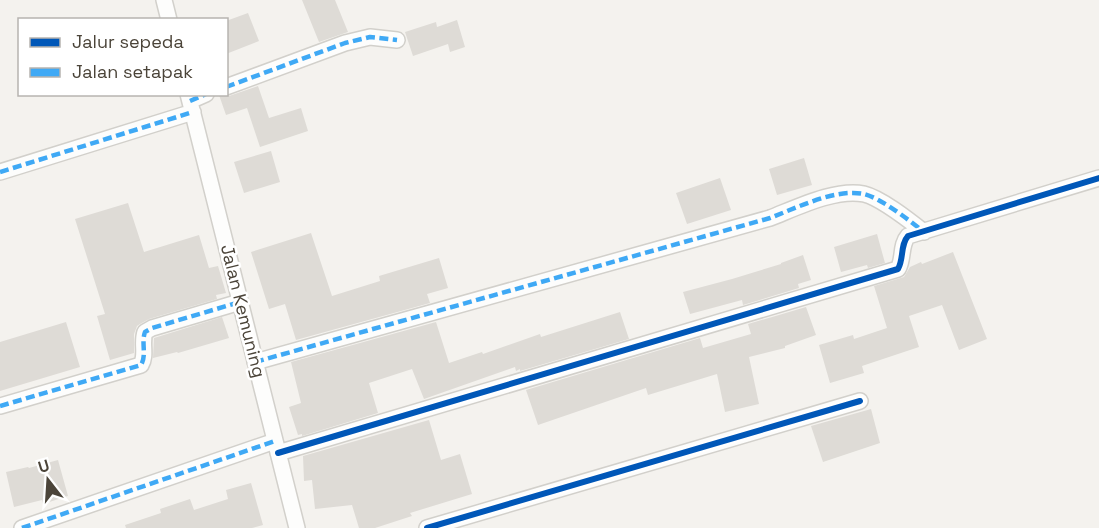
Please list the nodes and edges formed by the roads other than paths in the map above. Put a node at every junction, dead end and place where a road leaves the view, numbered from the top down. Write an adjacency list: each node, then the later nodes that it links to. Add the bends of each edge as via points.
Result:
1 (164, 0): 2 (street)
2 (168, 18)
3 (397, 40): 4 (street, via 370,37 345,43)
4 (228, 86)
5 (190, 103): 6 (street); 9 (street, Jalan Kemuning)
6 (0, 172)
7 (1099, 178): 8 (street)
8 (924, 231): 10 (street, via 866,194 848,193); 13 (street, via 905,240 898,269)
9 (240, 302): 10 (street, Jalan Kemuning); 12 (street, via 145,332 145,358 141,365)
10 (255, 362): 13 (street, Jalan Kemuning)
11 (860, 401): 16 (street)
12 (0, 406)
13 (277, 447): 14 (street); 15 (street, Jalan Kemuning)
14 (22, 528)
15 (297, 528)
16 (427, 528)

